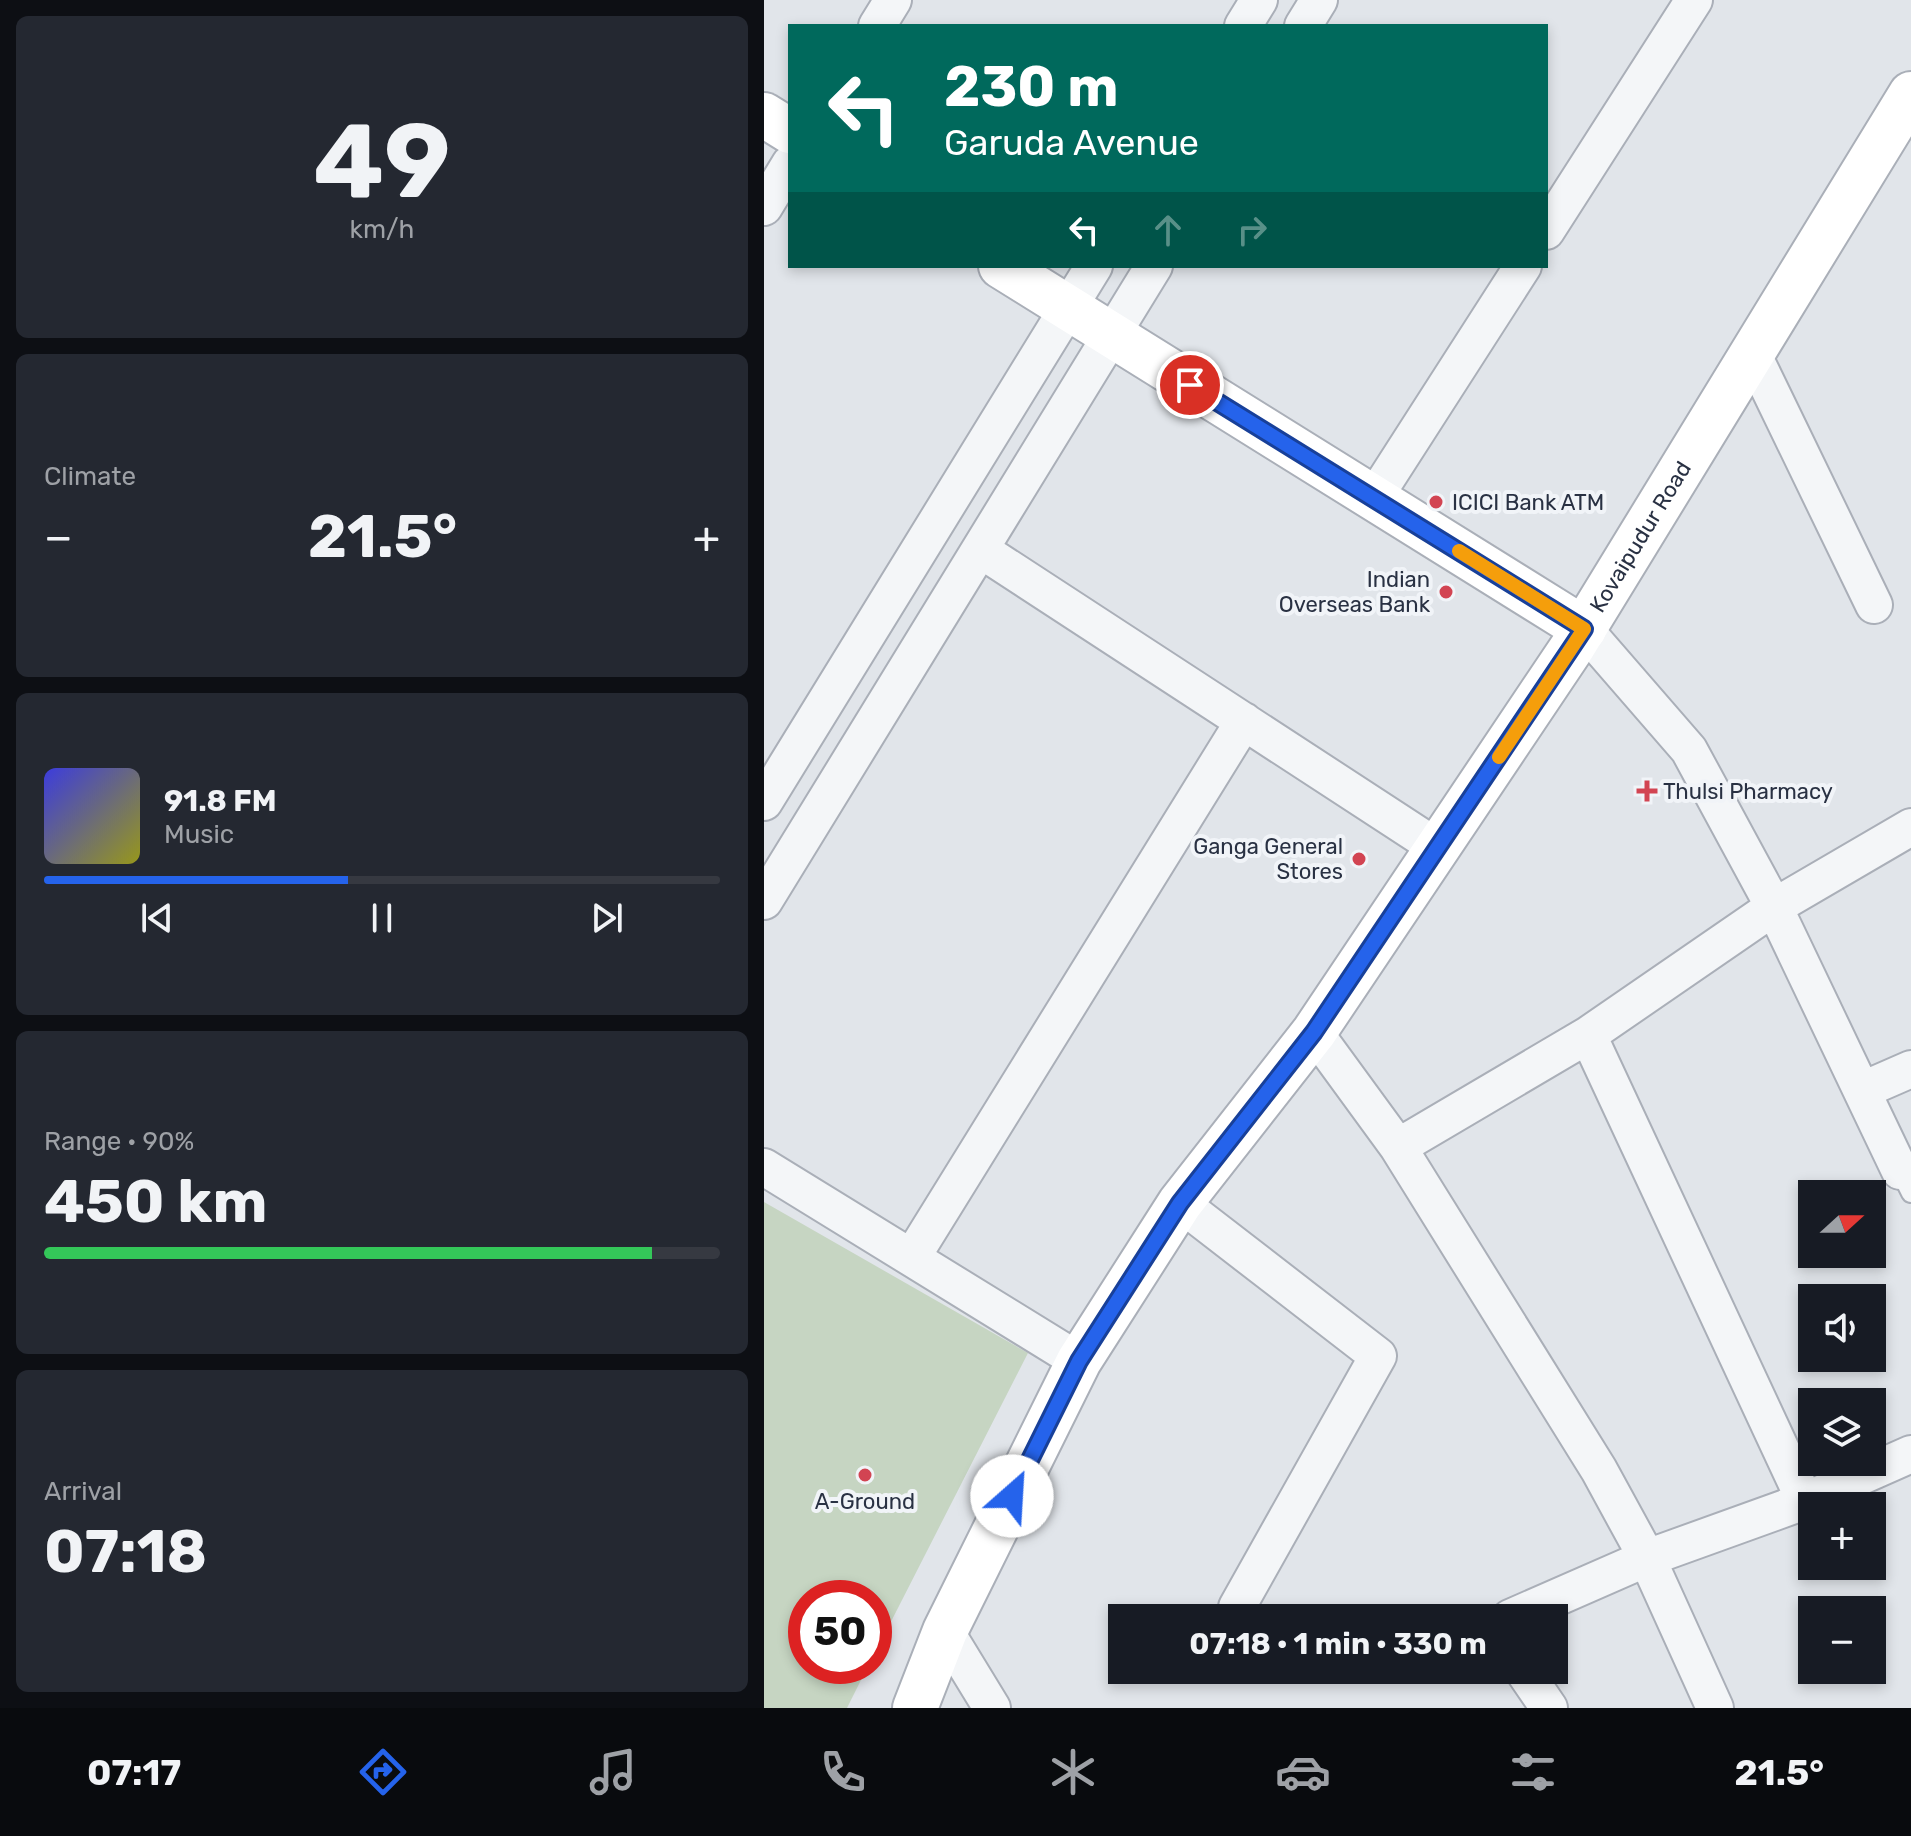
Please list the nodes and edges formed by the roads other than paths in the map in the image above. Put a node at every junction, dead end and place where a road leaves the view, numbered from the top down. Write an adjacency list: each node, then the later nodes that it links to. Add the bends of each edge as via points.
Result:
1 (893, 0): 5 (street)
2 (1259, 0): 6 (street)
3 (1319, 0): 7 (street)
4 (1694, 0): 13 (street)
5 (878, 24)
6 (1244, 24)
7 (1304, 24)
8 (1911, 94): 20 (main road, Kovaipudur Road)
9 (764, 115): 10 (main road)
10 (788, 130)
11 (788, 167): 12 (street)
12 (764, 207)
13 (1548, 228)
14 (1004, 268): 18 (main road)
15 (1093, 268): 18 (street)
16 (1153, 268): 19 (street)
17 (1522, 268): 21 (street)
18 (1067, 309): 19 (main road); 26 (street)
19 (1111, 336): 21 (main road); 22 (street)
20 (1752, 353): 23 (street); 24 (main road, Kovaipudur Road)
21 (1374, 498): 24 (main road)
22 (981, 550): 25 (street); 29 (street)
23 (1874, 605)
24 (1584, 629): 28 (main road, Kovaipudur Road); 30 (street, via 1689,750)
25 (1244, 721): 28 (street); 39 (street)
26 (764, 802)
27 (1911, 827): 30 (street)
28 (1438, 848): 31 (main road, Kovaipudur Road)
29 (764, 901)
30 (1774, 907): 32 (street); 34 (street)
31 (1314, 1032): 35 (street); 38 (main road, Kovaipudur Road)
32 (1588, 1035): 35 (street); 42 (street)
33 (1911, 1069): 34 (street)
34 (1863, 1090): 37 (street)
35 (1398, 1147): 45 (street, via 1591,1456)
36 (764, 1167): 39 (street)
37 (1906, 1182)
38 (1180, 1203): 40 (main road, Kovaipudur Road); 46 (street, via 1378,1356)
39 (912, 1257): 40 (street)
40 (1079, 1361): 48 (main road, Kovaipudur Road)
41 (1911, 1454): 43 (street)
42 (1801, 1492)
43 (1825, 1492)
44 (1798, 1504): 45 (street)
45 (1647, 1558): 47 (street); 53 (street)
46 (1239, 1604)
47 (1542, 1604)
48 (945, 1631): 50 (main road, Kovaipudur Road); 51 (street)
49 (1533, 1684): 52 (street)
50 (915, 1708)
51 (992, 1708)
52 (1549, 1708)
53 (1715, 1708)

